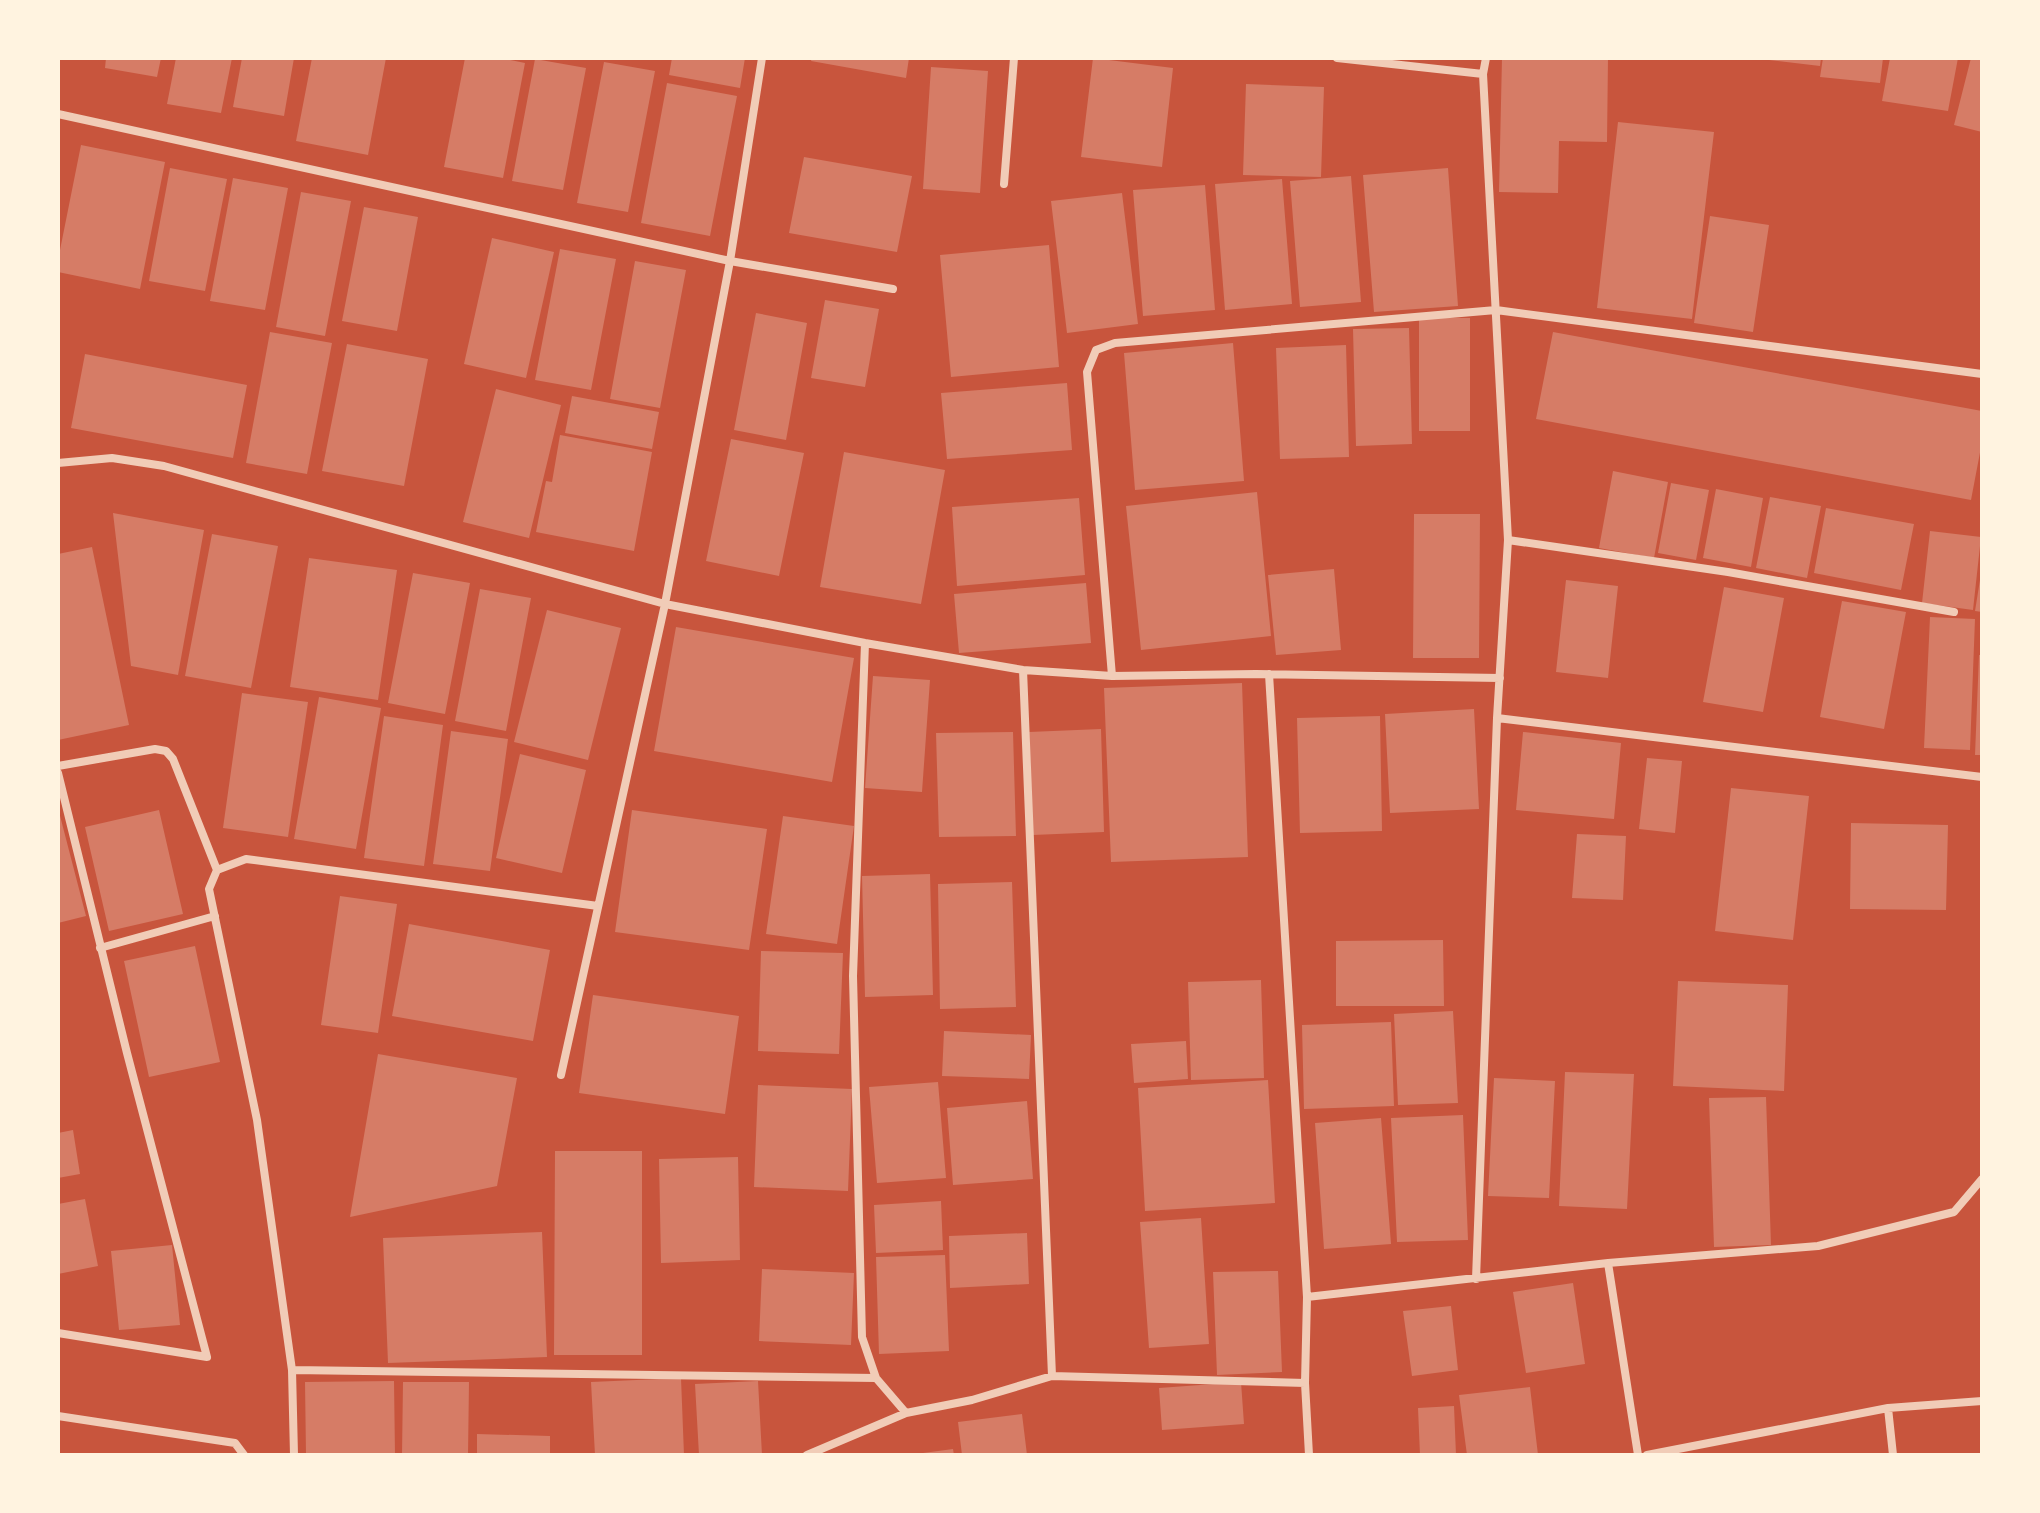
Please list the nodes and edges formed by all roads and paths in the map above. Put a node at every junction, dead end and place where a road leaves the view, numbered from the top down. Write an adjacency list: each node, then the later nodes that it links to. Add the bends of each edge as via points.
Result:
1 (762, 58): 8 (street)
2 (1014, 58): 7 (street)
3 (1337, 58): 5 (street)
4 (1486, 58): 5 (street)
5 (1483, 74): 10 (street)
6 (58, 114): 8 (street)
7 (1004, 184)
8 (730, 261): 9 (street); 14 (street)
9 (893, 289)
10 (1496, 310): 11 (street); 13 (street); 19 (street, via 1115,343 1096,350 1087,372)
11 (1982, 374)
12 (58, 463): 14 (street, via 112,458 164,466)
13 (1508, 540): 15 (street); 20 (street)
14 (665, 604): 16 (street); 26 (street)
15 (1954, 612)
16 (865, 643): 17 (street); 37 (street, via 853,976 862,1337)
17 (1023, 670): 19 (street); 36 (street)
18 (1269, 674): 19 (street); 20 (street); 33 (street)
19 (1112, 676)
20 (1500, 678): 21 (street)
21 (1497, 718): 24 (street); 32 (street)
22 (58, 766): 25 (street, via 166,751)
23 (58, 773): 28 (street)
24 (1982, 777)
25 (217, 870): 26 (street, via 246,859); 27 (street, via 209,889)
26 (598, 906): 29 (street)
27 (215, 916): 28 (street); 35 (street, via 257,1120)
28 (100, 948): 34 (street, via 207,1357)
29 (561, 1075)
30 (1982, 1179): 31 (street, via 1954,1212 1818,1246)
31 (1608, 1263): 32 (street); 47 (street)
32 (1476, 1279): 33 (street)
33 (1307, 1297): 38 (street)
34 (58, 1333)
35 (292, 1370): 37 (street); 44 (street)
36 (1052, 1376): 38 (street); 41 (street)
37 (876, 1378): 41 (street)
38 (1305, 1383): 46 (street)
39 (1982, 1401): 40 (street)
40 (1888, 1408): 48 (street); 49 (street)
41 (906, 1413): 45 (street)
42 (58, 1417): 43 (street, via 235,1443)
43 (244, 1455)
44 (294, 1455)
45 (807, 1455)
46 (1309, 1455)
47 (1638, 1455)
48 (1647, 1455)
49 (1893, 1455)

